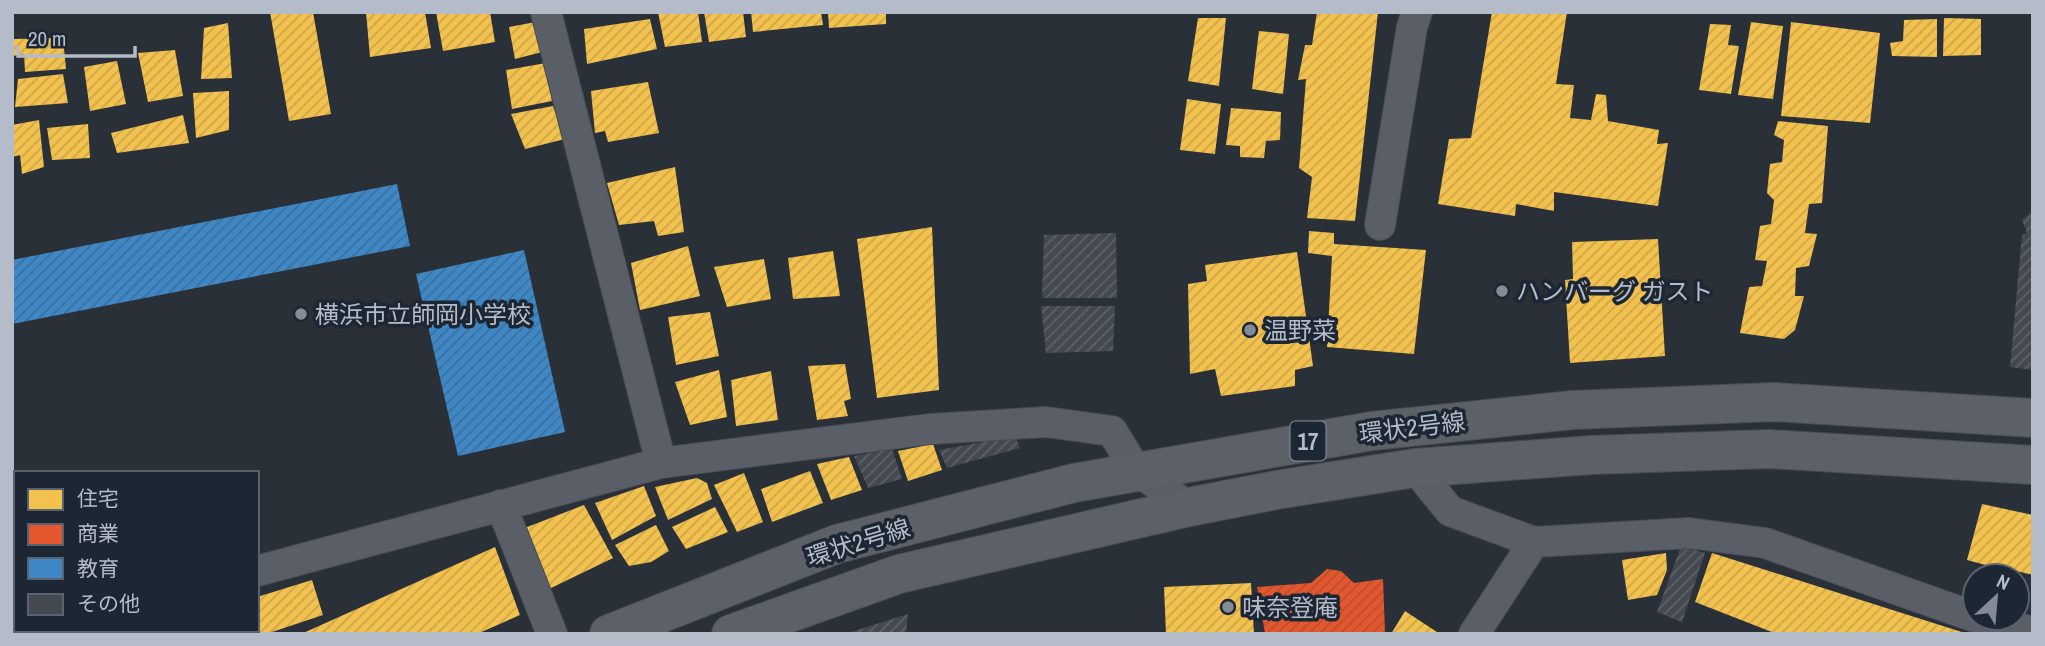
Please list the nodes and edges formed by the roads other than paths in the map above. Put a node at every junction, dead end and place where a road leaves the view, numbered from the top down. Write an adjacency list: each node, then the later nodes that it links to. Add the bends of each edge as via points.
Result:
1 (546, 12): 5 (street)
2 (1417, 12): 3 (street)
3 (1380, 225)
4 (2033, 418): 8 (main road, 環状2号線 / 17, via 1774,402 1572,410 1372,430)
5 (661, 463): 8 (street, via 930,429 1046,422 1112,431); 9 (street)
6 (2033, 465): 7 (main road, 環状2号線 / 17, via 1769,449 1591,455)
7 (1415, 468): 10 (main road, 環状2号線 / 17); 11 (street, via 1450,511)
8 (1136, 470): 10 (street); 15 (main road, 環状2号線 / 17, via 837,544)
9 (501, 505): 12 (street); 14 (street)
10 (1189, 507): 16 (main road, 環状2号線 / 17, via 899,574)
11 (1534, 542): 13 (street, via 1689,533 1765,543); 17 (street)
12 (259, 570)
13 (1961, 611)
14 (552, 634)
15 (609, 634)
16 (731, 634)
17 (1474, 634)

